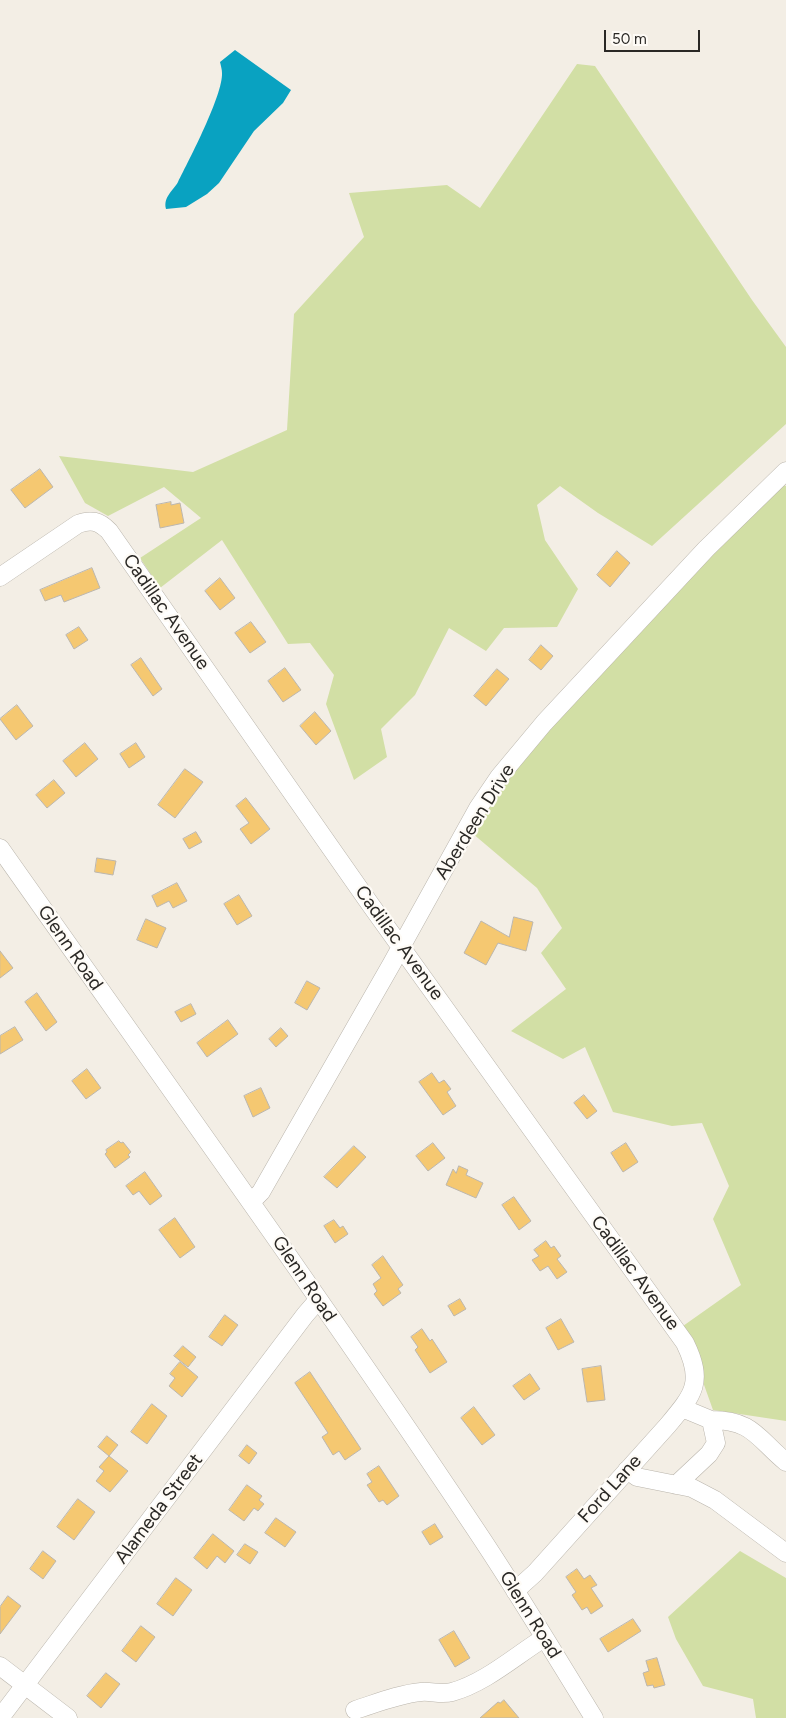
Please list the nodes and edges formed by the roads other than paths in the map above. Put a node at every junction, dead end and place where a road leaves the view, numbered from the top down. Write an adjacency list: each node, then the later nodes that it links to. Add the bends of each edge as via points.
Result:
1 (786, 471): 4 (street, Aberdeen Drive, via 706,549 519,752 478,808)
2 (0, 578): 4 (street, Cadillac Avenue, via 78,524 95,521 102,525 113,536)
3 (0, 848): 5 (street, Glenn Road)
4 (402, 947): 5 (street, Aberdeen Drive, via 262,1192); 7 (street, Cadillac Avenue, via 685,1343 696,1370)
5 (251, 1202): 6 (street, Glenn Road)
6 (318, 1300): 14 (street, Glenn Road); 17 (street, Alameda Street)
7 (695, 1379): 8 (street, Ford Lane)
8 (682, 1408): 9 (street); 11 (street, Ford Lane)
9 (711, 1420): 10 (street, via 742,1424); 12 (street, via 716,1443 709,1454)
10 (786, 1462)
11 (627, 1470): 12 (street, via 637,1476); 14 (street, Ford Lane)
12 (676, 1485): 13 (street, via 692,1488 715,1500)
13 (786, 1553)
14 (515, 1591): 15 (street, Glenn Road)
15 (544, 1638): 18 (street, via 500,1668 452,1692 418,1692); 21 (street, Glenn Road)
16 (0, 1666): 17 (street)
17 (25, 1685): 19 (street, Alameda Street); 20 (street)
18 (355, 1710)
19 (0, 1718)
20 (68, 1718)
21 (594, 1718)

